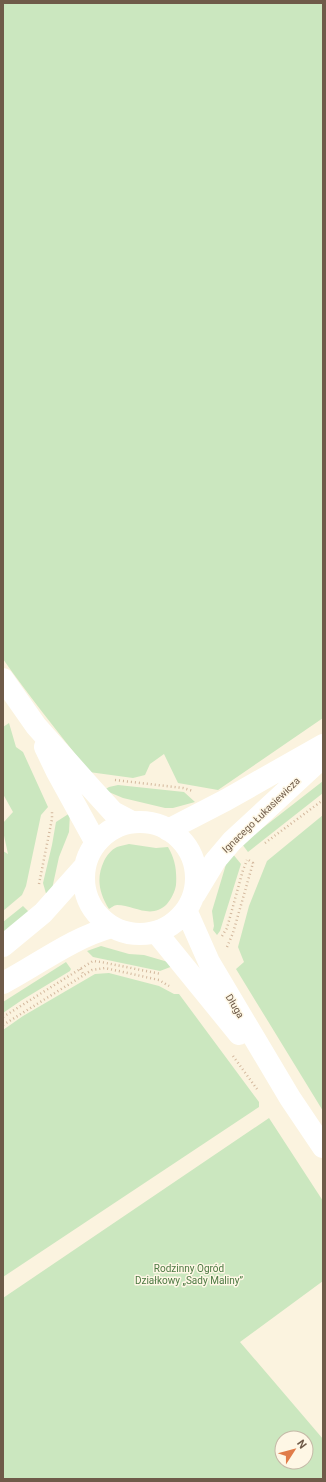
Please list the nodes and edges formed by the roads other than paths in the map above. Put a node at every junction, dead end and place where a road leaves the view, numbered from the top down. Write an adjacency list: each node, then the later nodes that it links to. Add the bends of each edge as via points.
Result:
1 (3, 679): 2 (main road)
2 (36, 726): 5 (main road, via 113,812); 7 (main road, via 57,772)
3 (323, 745): 6 (main road, Ignacego Łukasiewicza)
4 (323, 757): 9 (main road, Ignacego Łukasiewicza, via 232,841 215,861)
5 (132, 822): 6 (main road, via 145,822); 7 (main road, via 118,826)
6 (168, 830): 9 (main road, via 183,843 193,860 196,879)
7 (96, 843): 8 (main road)
8 (85, 866): 10 (main road, via 84,886 91,906 103,921); 12 (main road, via 43,913)
9 (189, 904): 11 (main road, via 175,922); 14 (main road, Długa, via 209,962)
10 (112, 927): 11 (main road, via 126,933); 13 (main road, via 75,941)
11 (156, 932): 14 (main road, Długa)
12 (3, 946)
13 (3, 983)
14 (290, 1098): 15 (main road, Długa)
15 (323, 1147)

